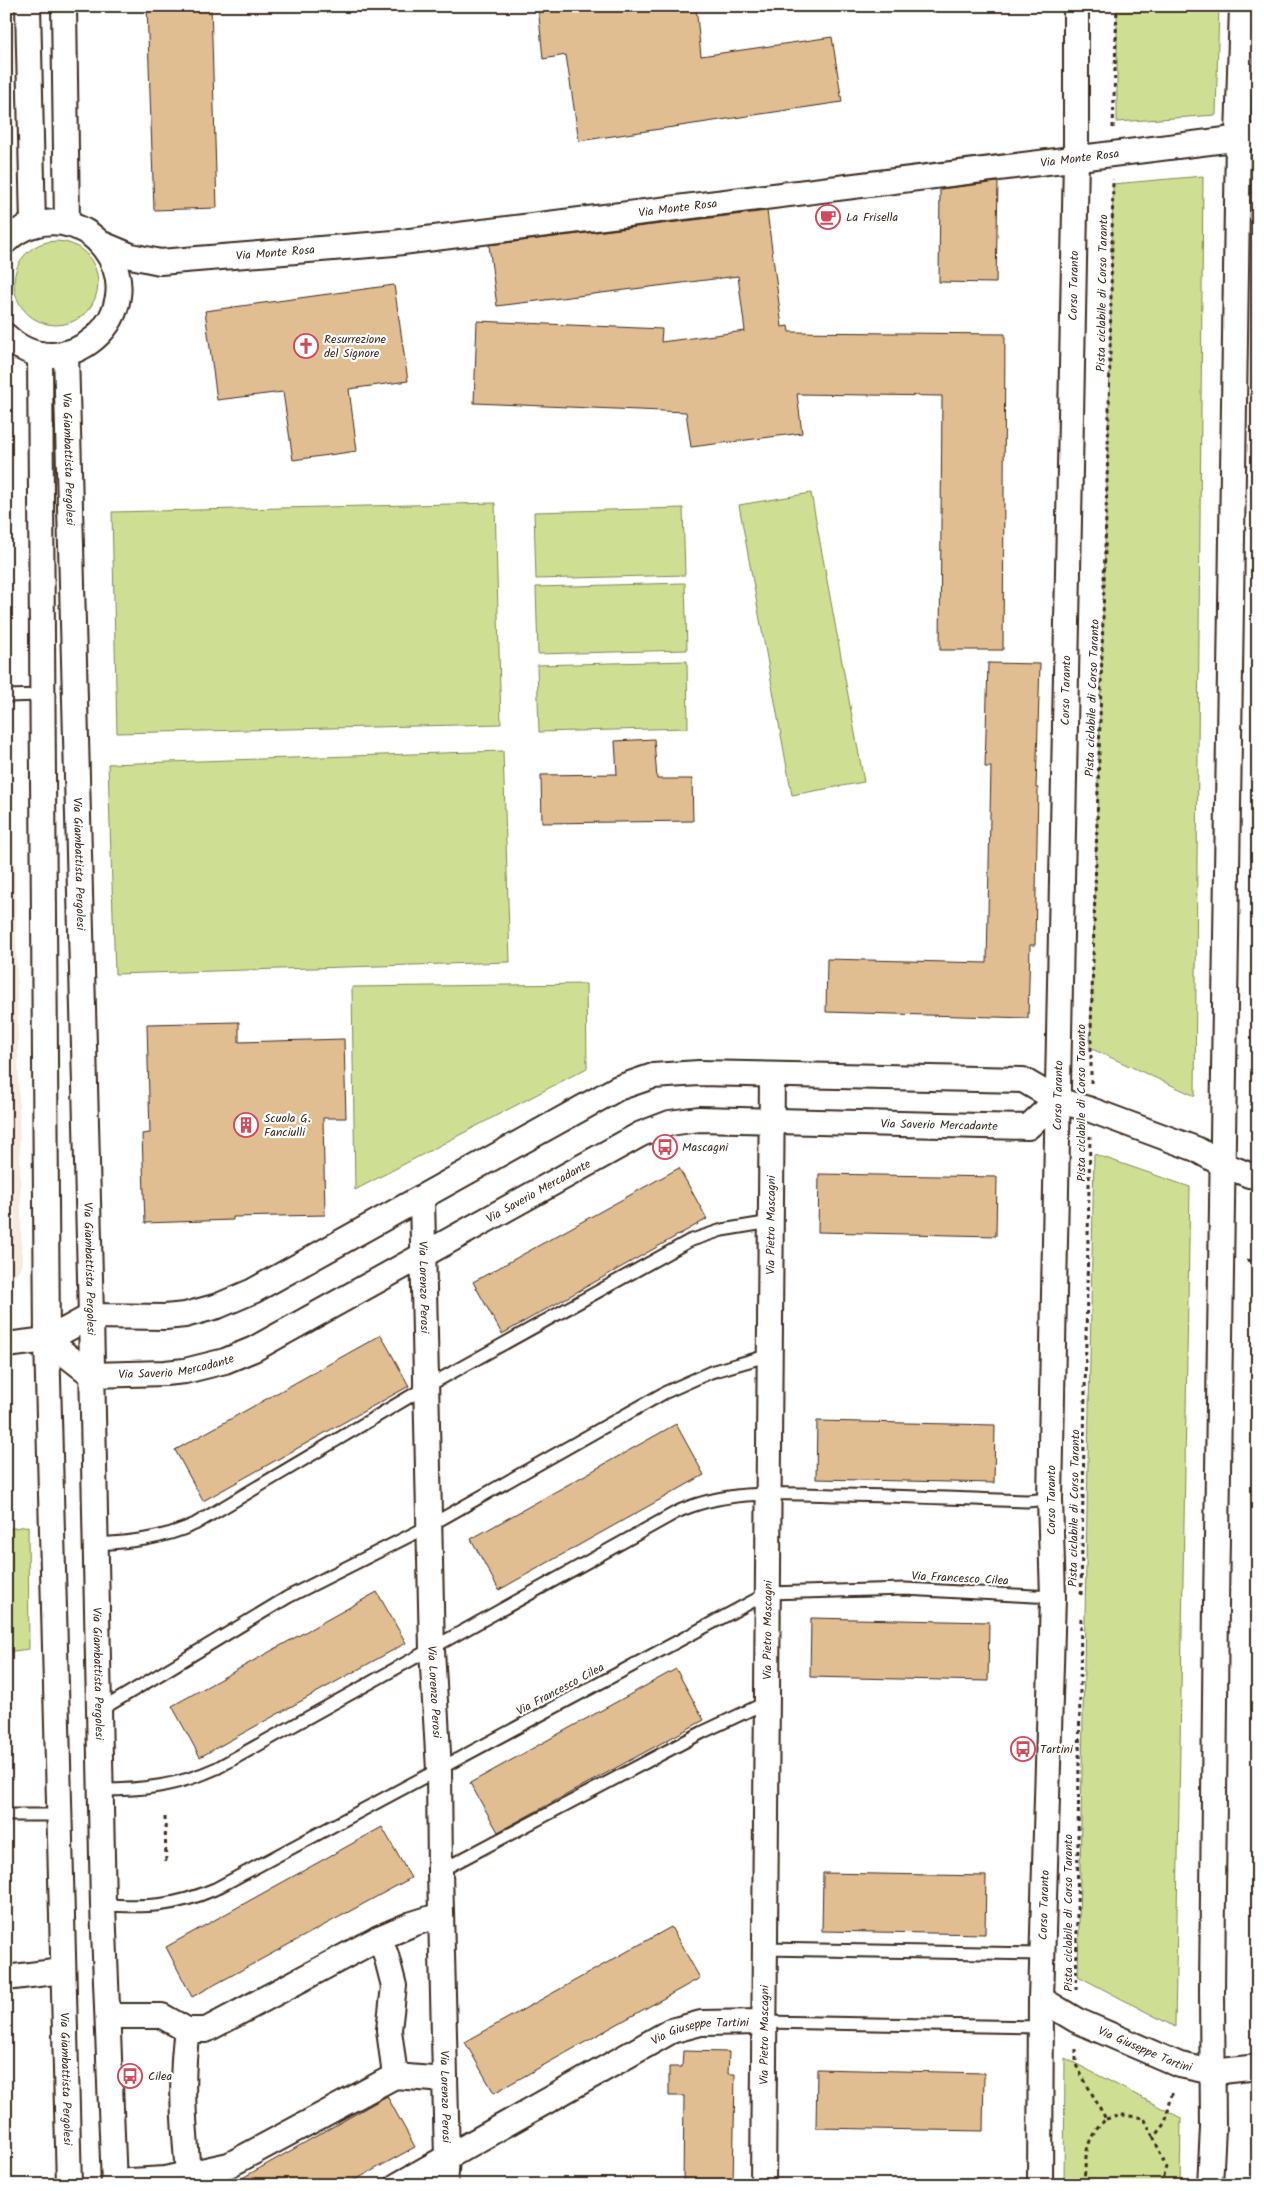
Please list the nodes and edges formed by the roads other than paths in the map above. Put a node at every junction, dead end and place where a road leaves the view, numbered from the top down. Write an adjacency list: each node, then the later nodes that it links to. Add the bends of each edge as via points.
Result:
1 (28, 6): 8 (street)
2 (64, 6): 7 (street)
3 (1076, 6): 6 (street, Corso Taranto)
4 (1242, 6): 5 (street)
5 (1248, 137): 6 (street, Via Monte Rosa); 19 (street)
6 (1076, 159): 10 (street, Via Monte Rosa, via 394,243 160,262 131,256); 17 (street, Corso Taranto)
7 (67, 224): 8 (street); 10 (street, via 82,229)
8 (33, 225): 9 (street)
9 (6, 241)
10 (100, 243): 13 (street, via 109,254 117,277 116,307 105,329 95,339)
11 (6, 336): 12 (street)
12 (40, 354): 13 (street); 14 (street, Via Giambattista Pergolesi)
13 (66, 354): 24 (street, Via Giambattista Pergolesi)
14 (42, 695): 15 (lane); 25 (street, Via Giambattista Pergolesi)
15 (6, 696)
16 (772, 1076): 17 (street, via 1023,1080); 18 (street, Via Pietro Mascagni); 21 (street, via 689,1073 653,1076 627,1084)
17 (1057, 1100): 18 (street, Via Saverio Mercadante, via 1028,1126); 19 (street, via 1196,1149); 31 (street, Corso Taranto)
18 (772, 1120): 22 (street, Via Pietro Mascagni); 23 (street, Via Saverio Mercadante, via 691,1120 647,1131)
19 (1222, 1164): 20 (street); 57 (street)
20 (1258, 1176)
21 (422, 1198): 23 (street, Via Lorenzo Perosi); 24 (street, via 253,1291 218,1306 175,1316)
22 (771, 1222): 27 (street, Via Pietro Mascagni); 29 (lane, via 722,1230 689,1241)
23 (423, 1255): 28 (street, Via Saverio Mercadante, via 254,1349 225,1361 171,1373); 29 (street, Via Lorenzo Perosi)
24 (91, 1316): 25 (street); 28 (street, Via Giambattista Pergolesi)
25 (46, 1340): 26 (street); 28 (street); 42 (street, Via Giambattista Pergolesi)
26 (6, 1345)
27 (770, 1355): 30 (street, Via Pietro Mascagni); 32 (lane, via 719,1370 672,1389)
28 (92, 1375): 33 (street, Via Giambattista Pergolesi)
29 (426, 1387): 32 (street, Via Lorenzo Perosi); 33 (lane, via 188,1526 143,1541)
30 (769, 1494): 31 (lane); 34 (street, Via Pietro Mascagni); 36 (lane, via 718,1498 682,1510)
31 (1050, 1499): 35 (street, Corso Taranto)
32 (429, 1526): 36 (street, Via Lorenzo Perosi); 38 (lane, via 288,1597)
33 (96, 1544): 38 (street, Via Giambattista Pergolesi)
34 (768, 1593): 35 (lane, Via Francesco Cilea, via 905,1589); 37 (street, Via Pietro Mascagni); 39 (lane, Via Francesco Cilea)
35 (1053, 1597): 48 (street, Corso Taranto)
36 (432, 1650): 39 (street, Via Lorenzo Perosi); 40 (lane, via 207,1773 171,1785)
37 (767, 1702): 43 (lane, via 703,1732); 47 (street, Via Pietro Mascagni)
38 (99, 1711): 40 (street, Via Giambattista Pergolesi)
39 (439, 1770): 43 (street, Via Lorenzo Perosi); 44 (lane, Via Francesco Cilea, via 199,1896 156,1906)
40 (101, 1790): 44 (street, Via Giambattista Pergolesi)
41 (6, 1814): 42 (lane)
42 (58, 1815): 49 (street, Via Giambattista Pergolesi)
43 (440, 1872): 45 (street, Via Lorenzo Perosi)
44 (104, 1905): 52 (street, Via Giambattista Pergolesi)
45 (441, 1915): 46 (street); 59 (street, Via Lorenzo Perosi)
46 (379, 1938): 55 (street, via 206,2030); 58 (street, via 394,1986 389,2030)
47 (765, 1949): 48 (lane); 53 (street, Via Pietro Mascagni)
48 (1043, 1954): 51 (street, Corso Taranto)
49 (62, 1971): 50 (street); 63 (street, Via Giambattista Pergolesi)
50 (6, 1978)
51 (1042, 1999): 54 (street, Corso Taranto); 57 (street, Via Giuseppe Tartini, via 1076,2020 1180,2065)
52 (108, 2016): 55 (street, via 162,2016); 62 (street, Via Giambattista Pergolesi)
53 (764, 2022): 54 (lane, Via Giuseppe Tartini); 60 (street, Via Giuseppe Tartini, via 701,2023 671,2031); 66 (street, Via Pietro Mascagni)
54 (1041, 2027): 67 (street, Corso Taranto)
55 (187, 2030): 61 (street, via 182,2062 184,2124)
56 (1258, 2067): 57 (street, Via Giuseppe Tartini)
57 (1213, 2072): 68 (street)
58 (405, 2077): 59 (street); 61 (street, via 228,2165)
59 (445, 2080): 60 (street, Via Lorenzo Perosi)
60 (447, 2158): 64 (street, Via Giuseppe Tartini); 65 (street, Via Lorenzo Perosi)
61 (176, 2176): 62 (street)
62 (114, 2183)
63 (69, 2185)
64 (398, 2185)
65 (445, 2185)
66 (763, 2185)
67 (1040, 2185)
68 (1210, 2185)

